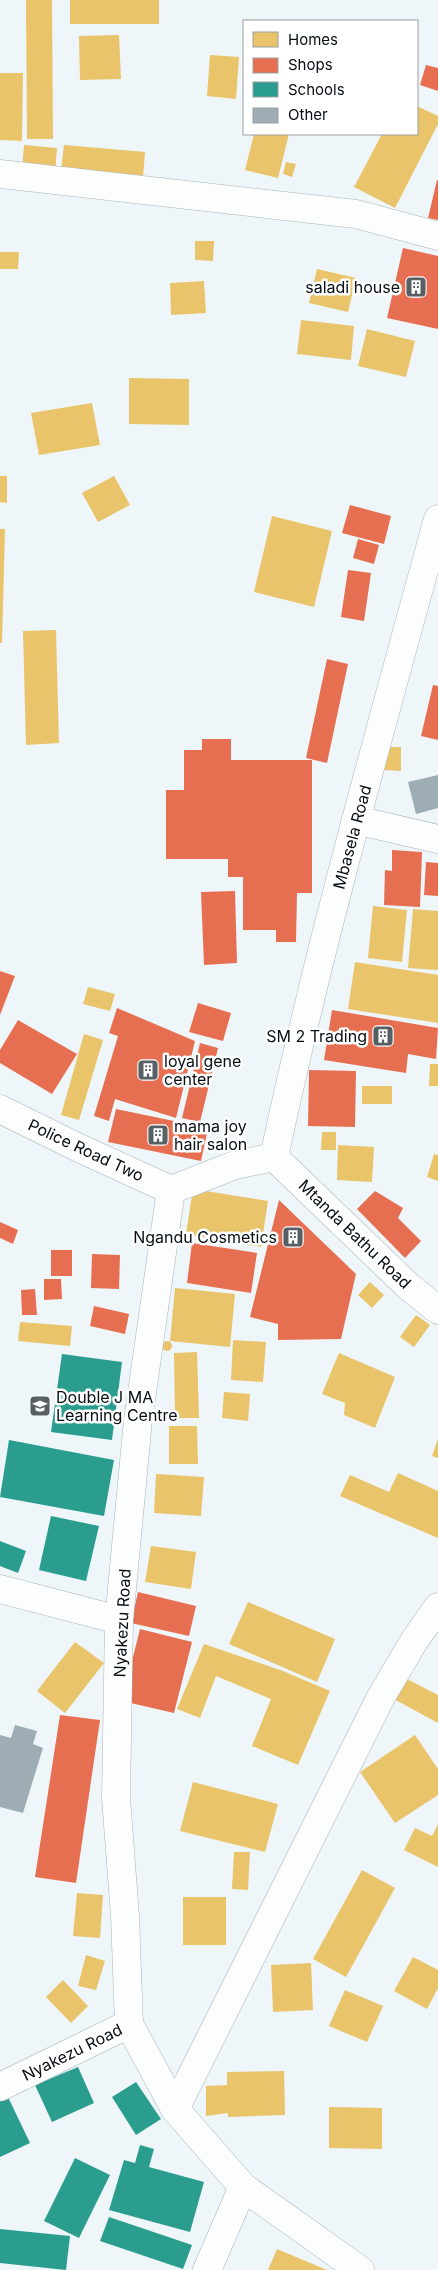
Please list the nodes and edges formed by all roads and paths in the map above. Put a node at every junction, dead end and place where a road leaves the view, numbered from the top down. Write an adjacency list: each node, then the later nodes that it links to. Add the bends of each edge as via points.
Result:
1 (0, 174): 2 (street, via 356,214)
2 (438, 236)
3 (438, 520): 4 (street, Mbasela Road)
4 (356, 820): 5 (street); 7 (street, Mbasela Road, via 290,1078)
5 (438, 839)
6 (0, 1109): 8 (street, Police Road Two)
7 (274, 1156): 8 (street, via 235,1165); 9 (street, Mtanda Bathu Road, via 408,1286)
8 (171, 1190): 12 (street, Nyakezu Road, via 138,1420)
9 (438, 1310)
10 (0, 1589): 12 (street)
11 (438, 1607): 15 (street, via 381,1697)
12 (120, 1620): 13 (street, Nyakezu Road, via 116,1798)
13 (129, 2024): 14 (street, Nyakezu Road); 15 (street)
14 (0, 2087)
15 (175, 2109): 16 (street)
16 (242, 2187): 17 (street); 18 (street)
17 (207, 2270)
18 (360, 2270)

